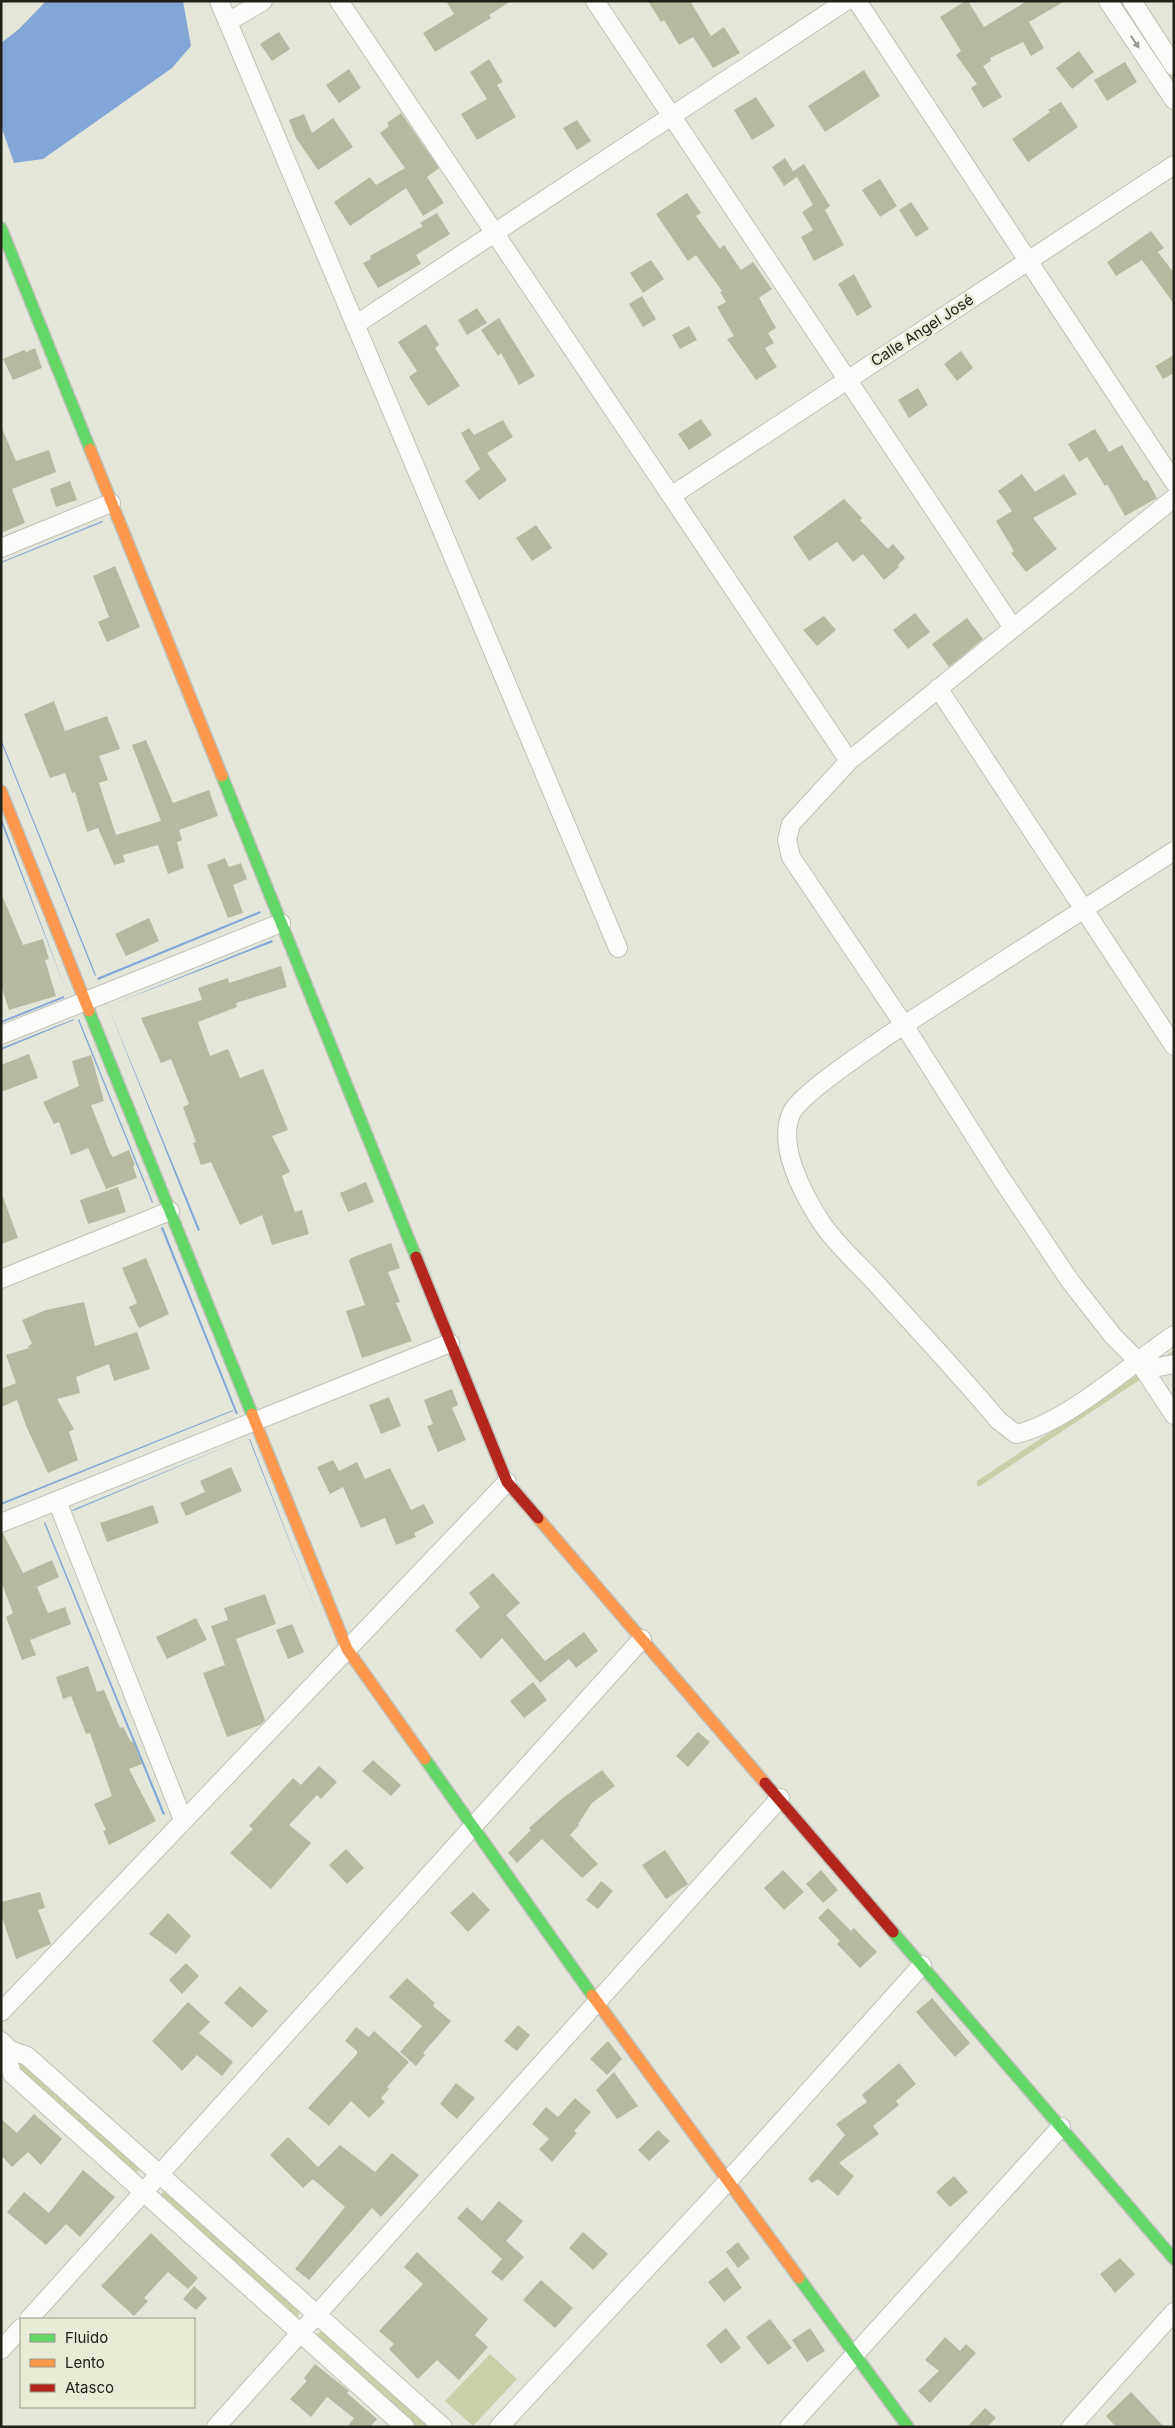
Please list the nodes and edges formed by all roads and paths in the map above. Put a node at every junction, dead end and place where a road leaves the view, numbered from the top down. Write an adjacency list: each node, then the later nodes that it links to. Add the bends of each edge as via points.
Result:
1 (219, 1): 9 (street)
2 (263, 1): 9 (street)
3 (339, 1): 15 (street)
4 (595, 1): 12 (street)
5 (846, 1): 12 (street)
6 (857, 1): 16 (street)
7 (1108, 1): 11 (street, one-way to 11)
8 (1132, 1): 10 (street)
9 (228, 22): 17 (street)
10 (1174, 66)
11 (1174, 100)
12 (672, 116): 15 (street); 18 (street)
13 (1174, 165): 16 (street, Calle Angel José)
14 (1, 228): 22 (street)
15 (495, 233): 17 (street); 20 (street)
16 (1028, 261): 18 (street, Calle Angel José); 19 (street)
17 (355, 325): 31 (street)
18 (847, 380): 20 (street, Calle Angel José); 24 (street)
19 (1174, 482)
20 (671, 496): 26 (street)
21 (1174, 498): 24 (street)
22 (111, 503): 23 (street); 30 (street)
23 (1, 548)
24 (1013, 628): 25 (street)
25 (938, 688): 26 (street); 29 (street)
26 (849, 761): 33 (street, via 791,824 787,840 791,858)
27 (1, 792): 32 (street)
28 (1174, 851): 29 (street)
29 (1085, 910): 33 (street); 35 (street)
30 (280, 923): 32 (street); 39 (street)
31 (618, 948)
32 (84, 1001): 34 (street); 36 (street)
33 (904, 1025): 40 (street, via 1000,1178 1070,1280 1113,1336); 40 (street, via 828,1079 793,1111 786,1130 789,1150 798,1178 821,1223 998,1420 1016,1434 1034,1430)
34 (1, 1035)
35 (1174, 1046)
36 (170, 1211): 37 (street); 43 (street)
37 (1, 1279)
38 (1174, 1335): 40 (street)
39 (450, 1343): 43 (street); 44 (street)
40 (1139, 1362): 41 (street, via 1158,1367); 42 (street)
41 (1174, 1364)
42 (1174, 1415)
43 (256, 1421): 45 (street); 48 (street)
44 (507, 1482): 47 (street); 48 (street)
45 (57, 1501): 46 (street); 50 (street)
46 (1, 1523)
47 (642, 1639): 49 (street); 51 (street)
48 (347, 1649): 50 (street); 51 (street)
49 (780, 1798): 52 (street); 53 (street)
50 (183, 1820): 54 (street)
51 (472, 1828): 53 (street); 57 (street)
52 (922, 1965): 56 (street); 58 (street)
53 (597, 2002): 58 (street); 62 (street)
54 (1, 2012)
55 (4, 2044): 57 (street, via 27,2056); 59 (street, via 12,2074)
56 (1061, 2127): 60 (street); 67 (street)
57 (159, 2173): 59 (street); 62 (street)
58 (728, 2181): 67 (street); 71 (street)
59 (143, 2192): 63 (street); 65 (street)
60 (1174, 2259)
61 (1174, 2312): 74 (street)
62 (316, 2314): 65 (street); 70 (street)
63 (30, 2318)
64 (20, 2329): 66 (street)
65 (300, 2332): 68 (street); 69 (street)
66 (1, 2350)
67 (855, 2354): 72 (street); 73 (street)
68 (216, 2427)
69 (405, 2427)
70 (444, 2427)
71 (499, 2427)
72 (789, 2427)
73 (908, 2427)
74 (1071, 2427)

